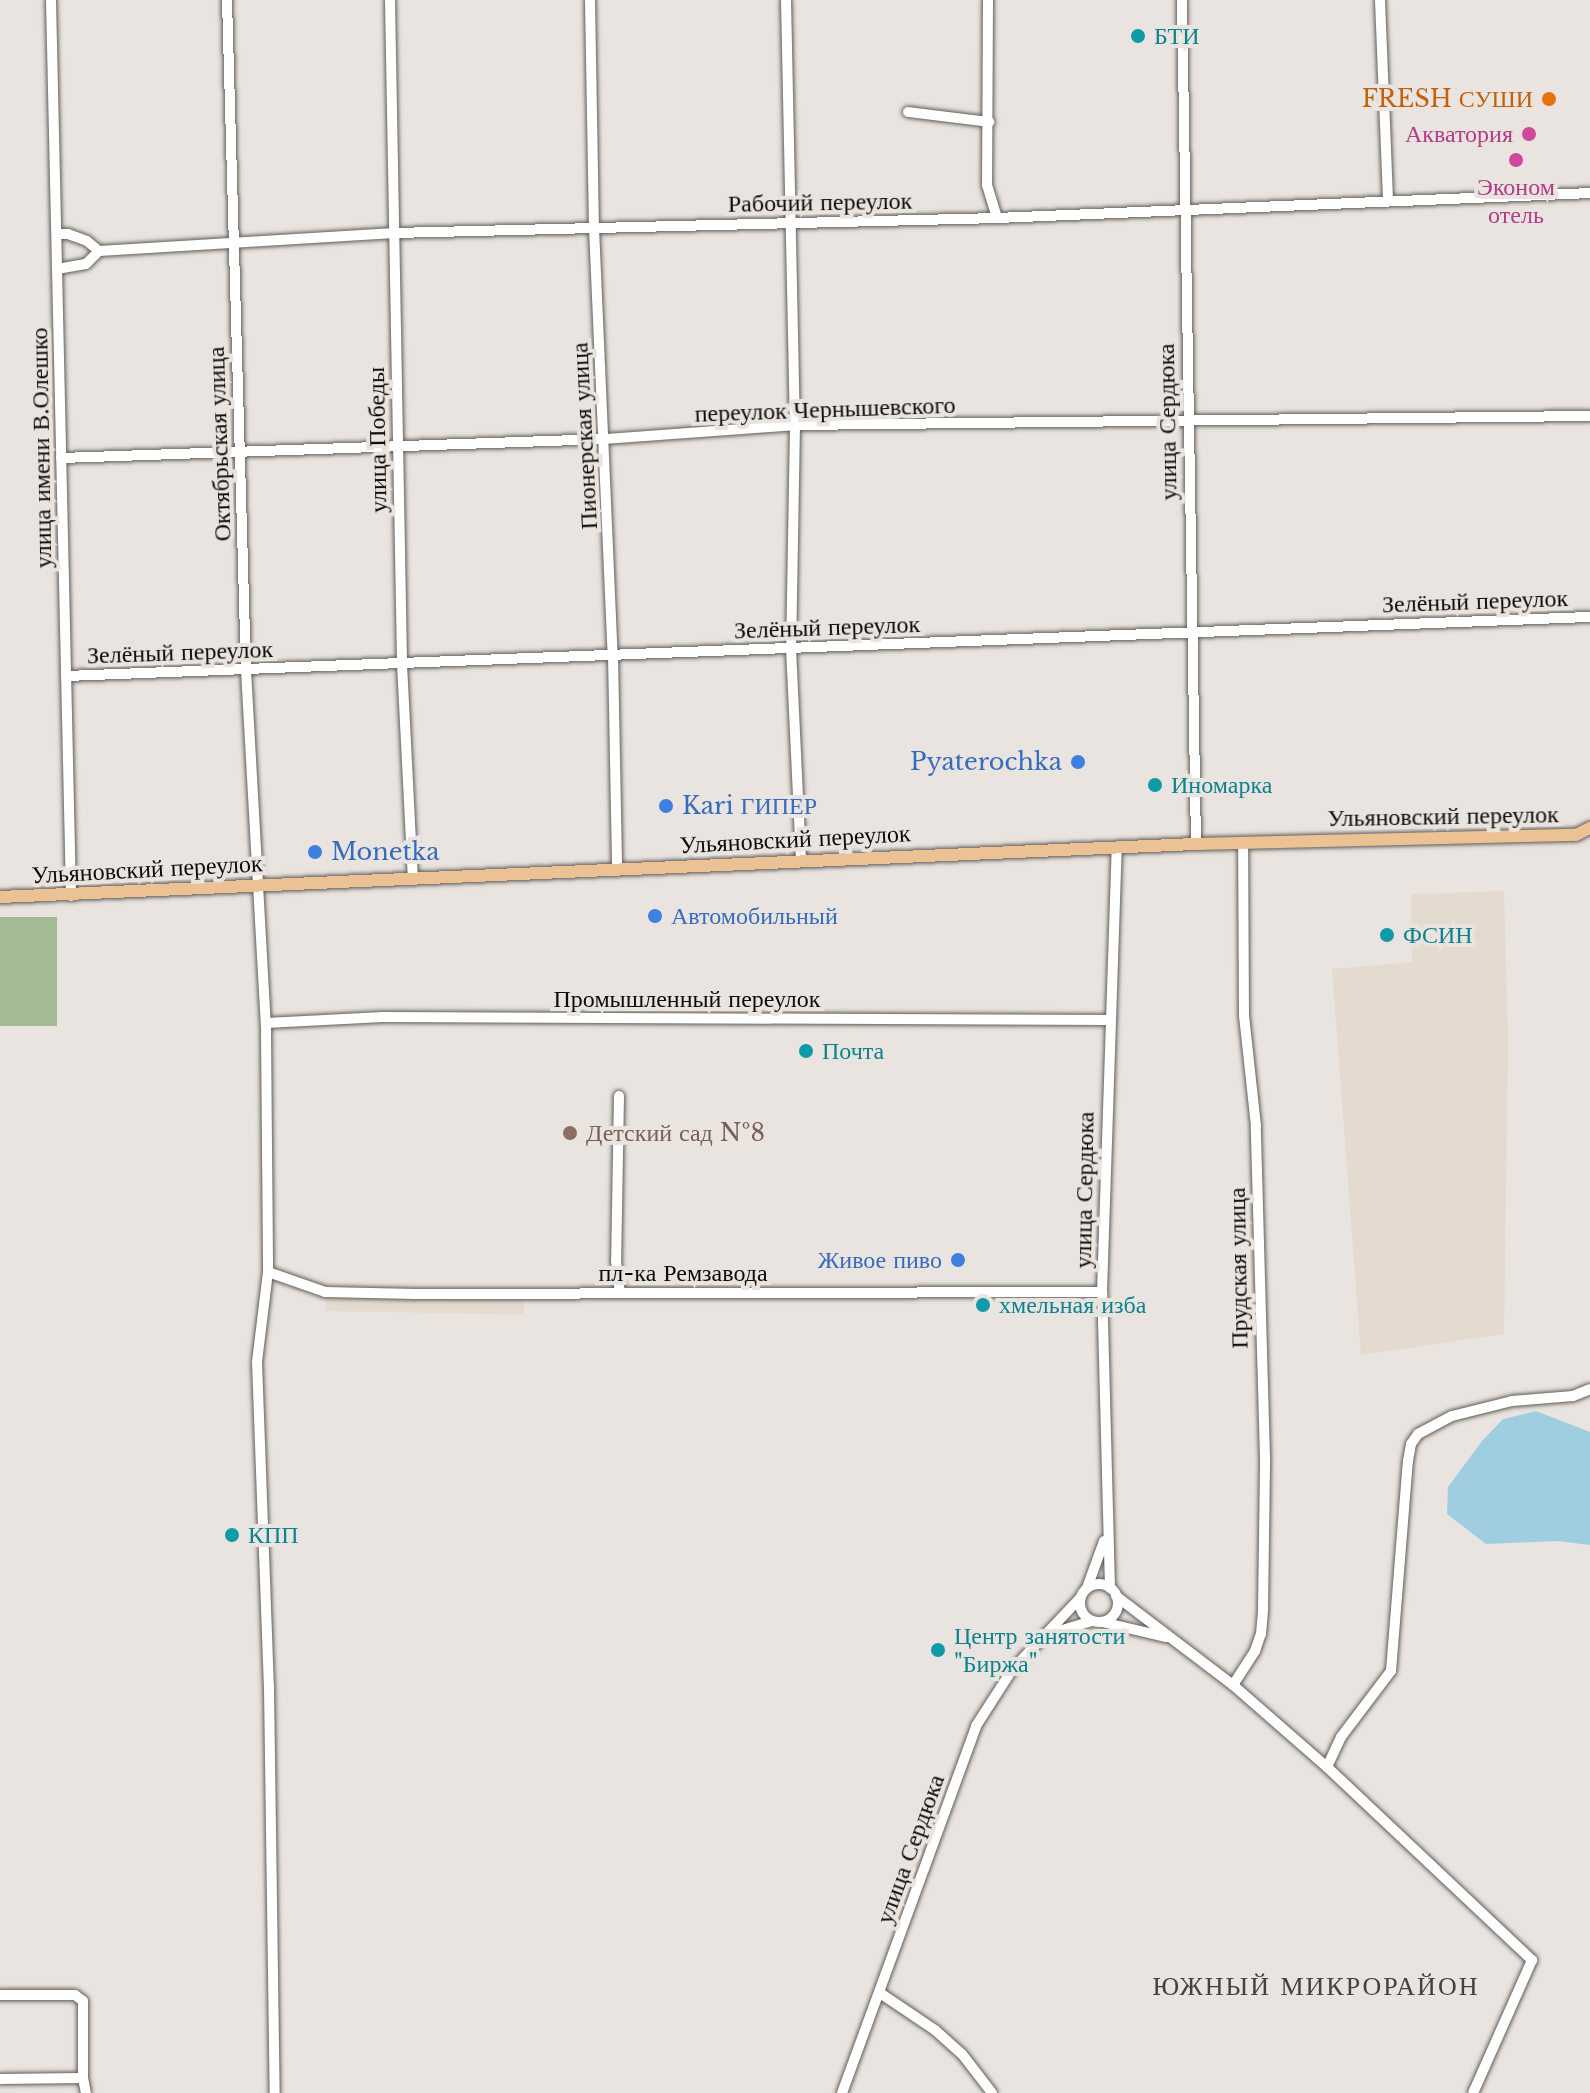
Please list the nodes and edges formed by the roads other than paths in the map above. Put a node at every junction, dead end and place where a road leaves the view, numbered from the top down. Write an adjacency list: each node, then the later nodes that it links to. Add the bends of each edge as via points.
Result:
1 (51, 0): 18 (street, улица имени В.Олешко)
2 (227, 0): 19 (street, Октябрьская улица)
3 (390, 0): 17 (street, улица Победы)
4 (590, 0): 16 (street, Пионерская улица)
5 (786, 0): 15 (street)
6 (988, 0): 10 (street)
7 (1182, 0): 13 (street, улица Сердюка)
8 (1380, 0): 12 (street)
9 (908, 112): 10 (street)
10 (989, 122): 14 (street, via 987,185)
11 (1590, 193): 12 (street, Рабочий переулок)
12 (1388, 200): 13 (street, Рабочий переулок)
13 (1184, 212): 14 (street, Рабочий переулок); 23 (street, улица Сердюка)
14 (997, 218): 15 (street, Рабочий переулок)
15 (793, 222): 16 (street, Рабочий переулок); 24 (street)
16 (594, 228): 17 (street, Рабочий переулок); 25 (street, Пионерская улица)
17 (394, 233): 19 (street, Рабочий переулок); 26 (street, улица Победы)
18 (57, 234): 20 (street, Рабочий переулок, via 87,241); 21 (street, улица имени В.Олешко)
19 (233, 245): 20 (street, Рабочий переулок); 27 (street, Октябрьская улица)
20 (99, 251): 21 (street, via 86,264)
21 (57, 269): 28 (street, улица имени В.Олешко)
22 (1590, 416): 23 (street, переулок Чернышевского)
23 (1186, 423): 24 (street, переулок Чернышевского); 30 (street, улица Сердюка)
24 (795, 425): 25 (street, переулок Чернышевского); 31 (street)
25 (605, 439): 26 (street, переулок Чернышевского); 32 (street, Пионерская улица)
26 (397, 447): 27 (street, переулок Чернышевского); 33 (street, улица Победы)
27 (239, 452): 28 (street, переулок Чернышевского); 34 (street, Октябрьская улица)
28 (61, 458): 35 (street, улица имени В.Олешко)
29 (1590, 617): 30 (street, Зелёный переулок)
30 (1190, 633): 31 (street, Зелёный переулок); 40 (street, улица Сердюка)
31 (791, 648): 32 (street, Зелёный переулок); 42 (street)
32 (613, 655): 33 (street, Зелёный переулок); 43 (street, Пионерская улица)
33 (402, 664): 34 (street, Зелёный переулок); 44 (street, улица Победы)
34 (246, 670): 35 (street, Зелёный переулок); 45 (street, Октябрьская улица)
35 (66, 676): 46 (street, улица имени В.Олешко)
36 (1590, 828): 37 (main road, Ульяновский переулок)
37 (1576, 835): 38 (street); 39 (main road, Ульяновский переулок)
38 (1590, 836)
39 (1243, 843): 40 (main road, Ульяновский переулок); 61 (street, Прудская улица, via 1244,1015 1256,1126 1265,1458 1261,1634)
40 (1196, 844): 41 (main road, Ульяновский переулок)
41 (1117, 847): 42 (main road, Ульяновский переулок); 48 (street, улица Сердюка)
42 (801, 860): 43 (main road, Ульяновский переулок)
43 (617, 870): 44 (main road, Ульяновский переулок)
44 (413, 879): 45 (main road, Ульяновский переулок)
45 (259, 886): 46 (main road, Ульяновский переулок); 49 (street, Октябрьская улица)
46 (71, 896): 47 (main road, Ульяновский переулок)
47 (0, 897)
48 (1108, 1020): 49 (street, Промышленный переулок, via 383,1017); 53 (street, улица Сердюка)
49 (266, 1023): 51 (street, Октябрьская улица)
50 (619, 1096): 52 (street)
51 (268, 1272): 52 (street, пл-ка Ремзавода, via 325,1292); 68 (street, Октябрьская улица, via 257,1362)
52 (620, 1292): 53 (street, пл-ка Ремзавода)
53 (1102, 1292): 55 (street, улица Сердюка)
54 (1590, 1389): 62 (street, via 1452,1416 1418,1434 1411,1444 1391,1671 1341,1737)
55 (1106, 1534): 56 (street, улица Сердюка); 57 (street)
56 (1113, 1592): 57 (street, via 1098,1584); 58 (street, via 1115,1612); 60 (street)
57 (1084, 1593): 58 (street, via 1083,1614); 59 (street, улица Сердюка)
58 (1097, 1621): 59 (street); 60 (street)
59 (1044, 1635): 63 (street, улица Сердюка, via 1012,1670 976,1726)
60 (1172, 1638): 61 (street)
61 (1233, 1685): 62 (street)
62 (1327, 1767): 71 (street, via 1532,1960)
63 (880, 1993): 69 (street, улица Сердюка); 70 (street, via 962,2054)
64 (0, 1995): 65 (street, via 75,1995 83,2001)
65 (83, 2078): 66 (street); 67 (street)
66 (0, 2079)
67 (86, 2093)
68 (275, 2093)
69 (842, 2093)
70 (992, 2093)
71 (1473, 2093)

